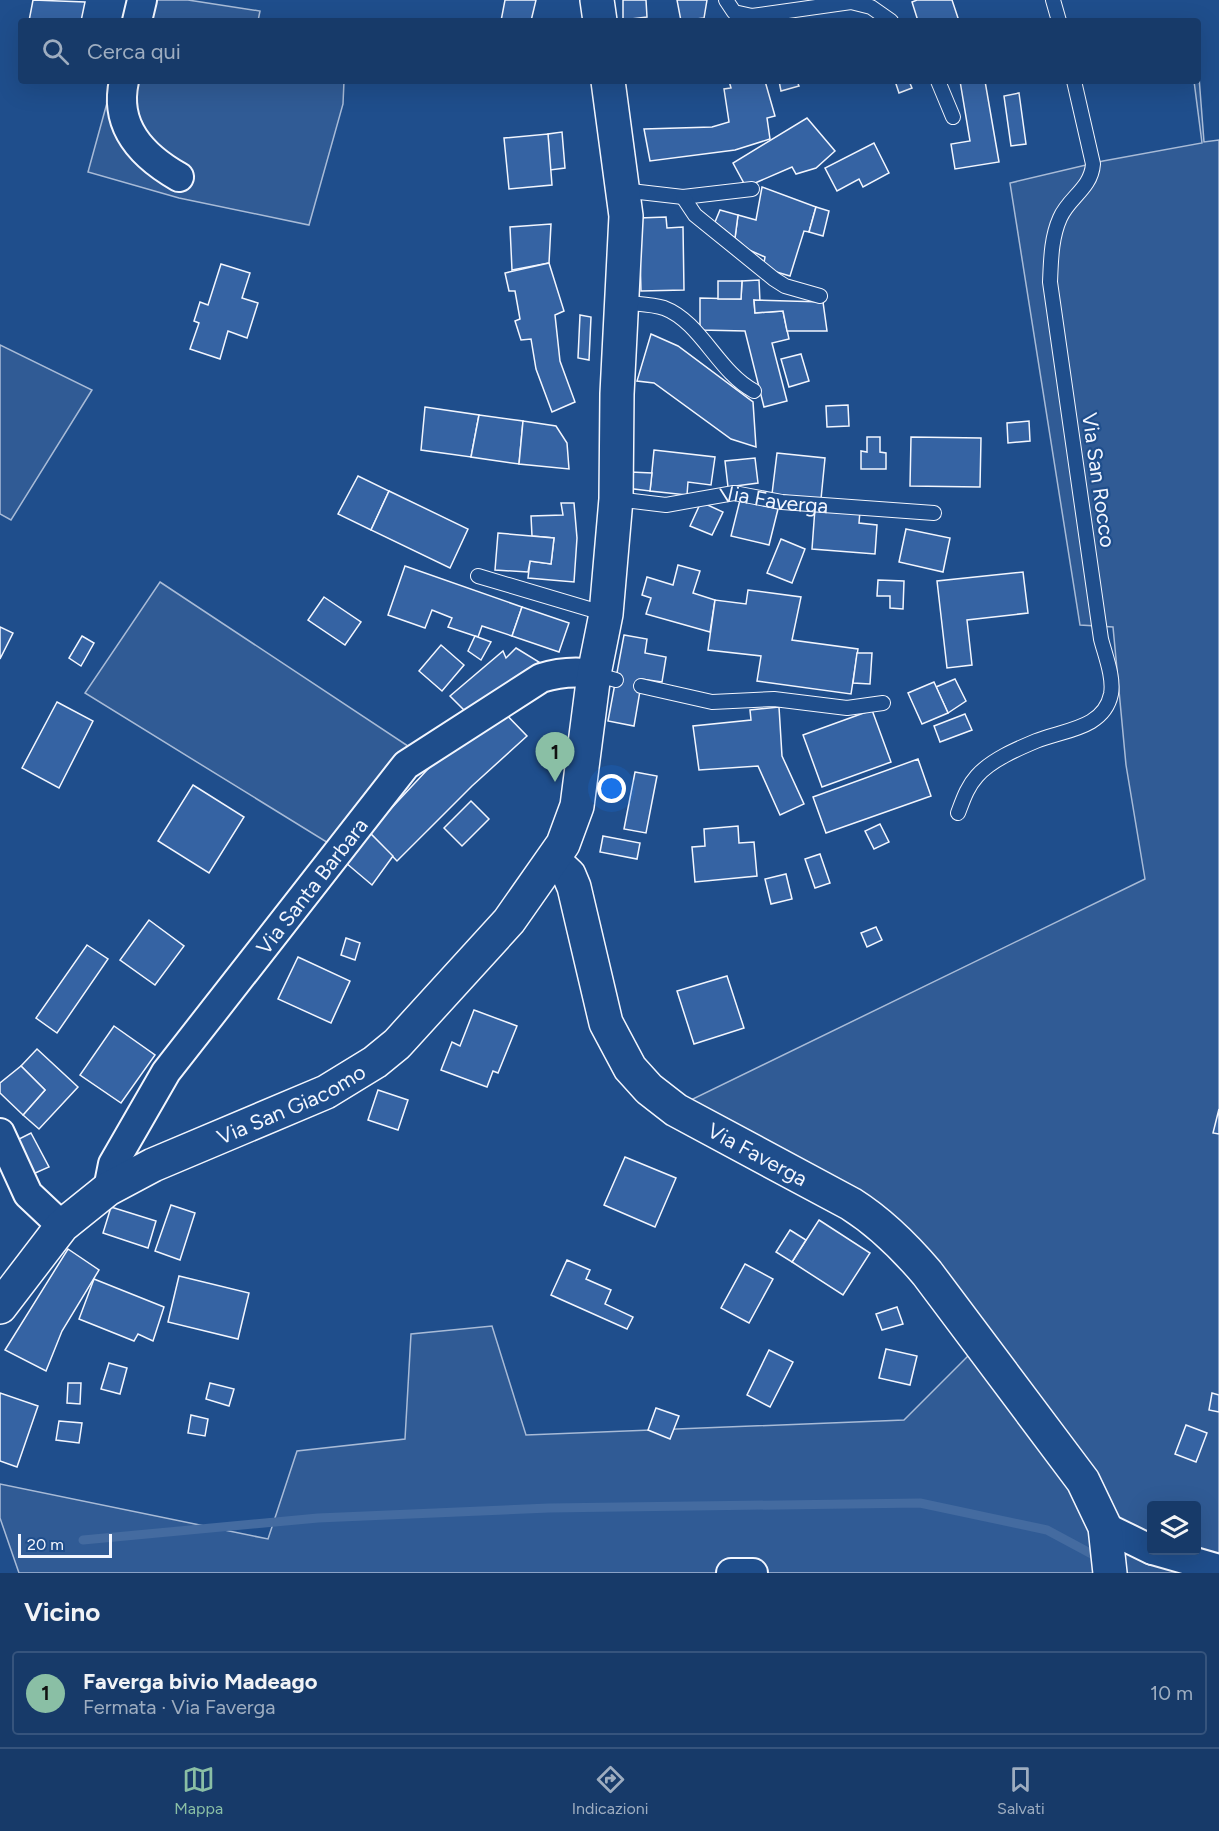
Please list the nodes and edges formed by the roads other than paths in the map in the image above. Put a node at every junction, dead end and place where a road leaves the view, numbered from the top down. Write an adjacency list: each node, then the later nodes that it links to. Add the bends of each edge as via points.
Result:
1 (142, 0): 5 (street)
2 (597, 0): 6 (street)
3 (726, 0): 7 (lane, via 729,8 745,15 861,3)
4 (1053, 0): 8 (lane)
5 (138, 18)
6 (600, 18)
7 (886, 18)
8 (1058, 18)
9 (124, 84): 14 (street, via 121,110 132,137 160,167)
10 (608, 84): 16 (street)
11 (939, 84): 13 (lane)
12 (1075, 84): 28 (lane, Via San Rocco, via 1093,164 1092,176 1060,216 1051,251 1050,282 1111,694 1096,718 1083,726 1036,741 984,769 968,787)
13 (953, 117)
14 (179, 177)
15 (752, 189): 17 (lane)
16 (622, 190): 17 (lane); 19 (street, via 626,216)
17 (683, 197): 18 (lane, via 695,215 774,279)
18 (820, 296)
19 (622, 302): 20 (lane, via 671,312 704,341 736,379); 21 (street)
20 (754, 391)
21 (616, 499): 22 (lane, Via Faverga, via 666,505 735,493 782,502); 24 (street)
22 (934, 513)
23 (478, 576): 24 (lane)
24 (606, 614): 25 (street)
25 (605, 677): 29 (street, via 577,806); 31 (street, Via Santa Barbara, via 575,671 541,678 405,765 166,1072 113,1164)
26 (641, 687): 27 (lane, via 712,702 774,699 848,708)
27 (883, 703)
28 (957, 813)
29 (553, 860): 31 (street, Via San Giacomo, via 514,915 419,1023 375,1062 326,1092 153,1165); 34 (street, Via Faverga, via 569,875 574,887 606,1023 630,1068 663,1102 850,1204 900,1242 1083,1481)
30 (0, 1133): 32 (street, via 28,1194)
31 (108, 1189): 32 (street, Via San Giacomo)
32 (62, 1226): 33 (street, Via San Giacomo)
33 (0, 1307)
34 (1105, 1527): 35 (street); 40 (street, Via Faverga)
35 (1147, 1548)
36 (1170, 1555): 37 (street)
37 (1219, 1569)
38 (730, 1573): 39 (street)
39 (753, 1573)
40 (1110, 1573)

